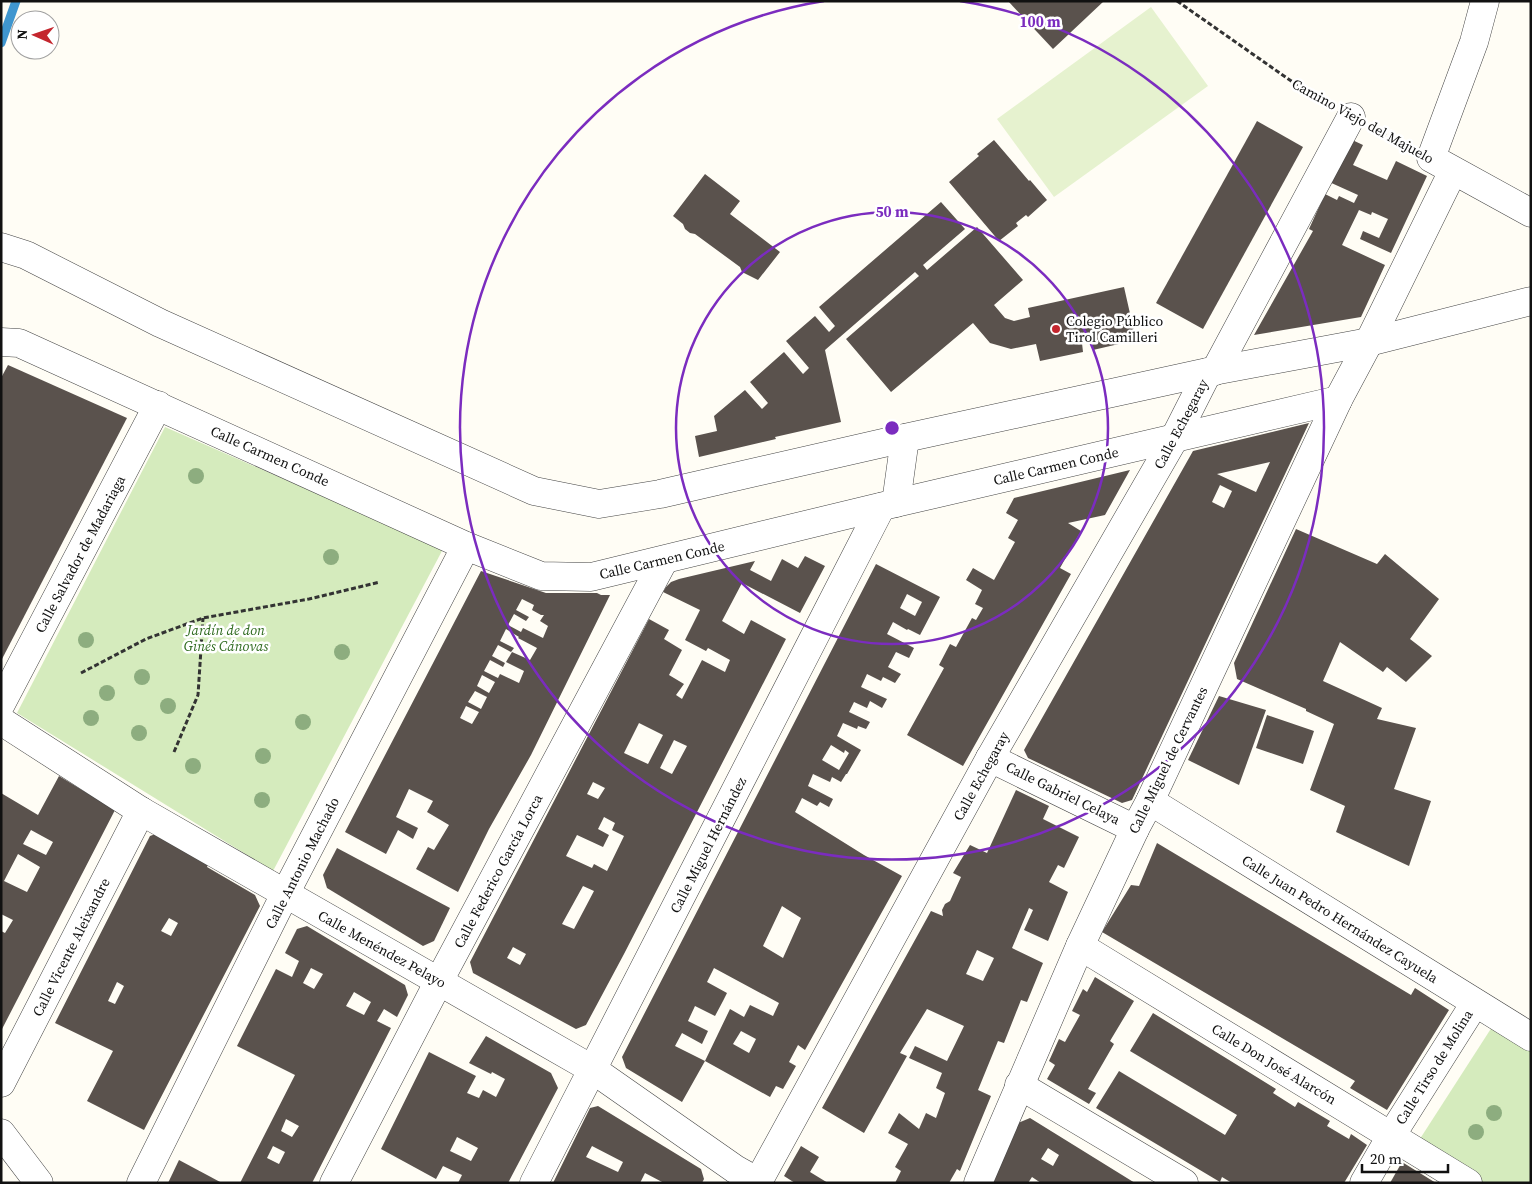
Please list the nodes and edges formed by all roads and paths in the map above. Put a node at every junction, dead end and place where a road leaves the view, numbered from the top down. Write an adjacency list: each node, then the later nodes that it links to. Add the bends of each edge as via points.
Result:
1 (1177, 1): 3 (path, Camino Viejo del Majuelo, via 1294,84)
2 (1485, 1): 4 (street, Calle Miguel de Cervantes)
3 (1351, 117): 4 (path, Camino Viejo del Majuelo); 10 (street, Calle Echegaray)
4 (1442, 165): 5 (street); 9 (street, Calle Miguel de Cervantes)
5 (1531, 213)
6 (1, 247): 13 (street, via 26,255 160,323 534,491 599,504 660,494)
7 (1531, 301): 9 (street)
8 (10, 342): 12 (street, Calle Carmen Conde)
9 (1369, 342): 10 (street); 11 (street, Calle Miguel de Cervantes)
10 (1211, 372): 13 (street); 14 (street, Calle Echegaray)
11 (1338, 400): 14 (street, Calle Carmen Conde); 25 (street, Calle Miguel de Cervantes)
12 (158, 405): 16 (street, Calle Carmen Conde); 21 (street, Calle Salvador de Madariaga)
13 (905, 438): 15 (street, Calle Miguel Hernández)
14 (1174, 438): 15 (street, Calle Carmen Conde); 24 (street, Calle Echegaray)
15 (889, 505): 17 (street, Calle Carmen Conde); 33 (street, Calle Miguel Hernández)
16 (466, 546): 17 (street, Calle Carmen Conde, via 541,576 591,577); 28 (street, Calle Antonio Machado)
17 (664, 560): 30 (street, Calle Federico García Lorca)
18 (380, 582): 19 (path, via 309,599)
19 (203, 618): 20 (path, via 146,639); 23 (path, via 198,695)
20 (81, 673)
21 (1, 704)
22 (1, 721): 26 (street, Calle Menéndez Pelayo)
23 (174, 752)
24 (990, 758): 27 (street, Calle Gabriel Celaya); 39 (street, Calle Echegaray)
25 (1150, 801): 27 (street, Calle Miguel de Cervantes); 31 (street, Calle Juan Pedro Hernández Cayuela)
26 (141, 811): 28 (street, Calle Menéndez Pelayo); 34 (street, Calle Vicente Aleixandre)
27 (1135, 829): 29 (street, Calle Miguel de Cervantes)
28 (285, 894): 30 (street, Calle Menéndez Pelayo); 41 (street, Calle Antonio Machado)
29 (1080, 946): 35 (street, Calle Miguel de Cervantes); 37 (street, Calle Don José Alarcón)
30 (438, 981): 33 (street, Calle Menéndez Pelayo); 42 (street, Calle Federico García Lorca)
31 (1475, 1003): 32 (street, Calle Juan Pedro Hernández Cayuela); 37 (street, Calle Tirso de Molina)
32 (1531, 1037)
33 (592, 1069): 38 (street, Calle Menéndez Pelayo); 43 (street, Calle Miguel Hernández)
34 (1, 1083)
35 (1019, 1085): 44 (street, Calle Miguel de Cervantes); 45 (street)
36 (1, 1133): 40 (street)
37 (1391, 1136): 46 (street, Calle Tirso de Molina); 47 (street, Calle Don José Alarcón)
38 (732, 1176): 39 (street, Calle Menéndez Pelayo)
39 (759, 1182)
40 (38, 1183)
41 (141, 1183)
42 (334, 1183)
43 (534, 1183)
44 (978, 1183)
45 (1184, 1183)
46 (1364, 1183)
47 (1468, 1183)

